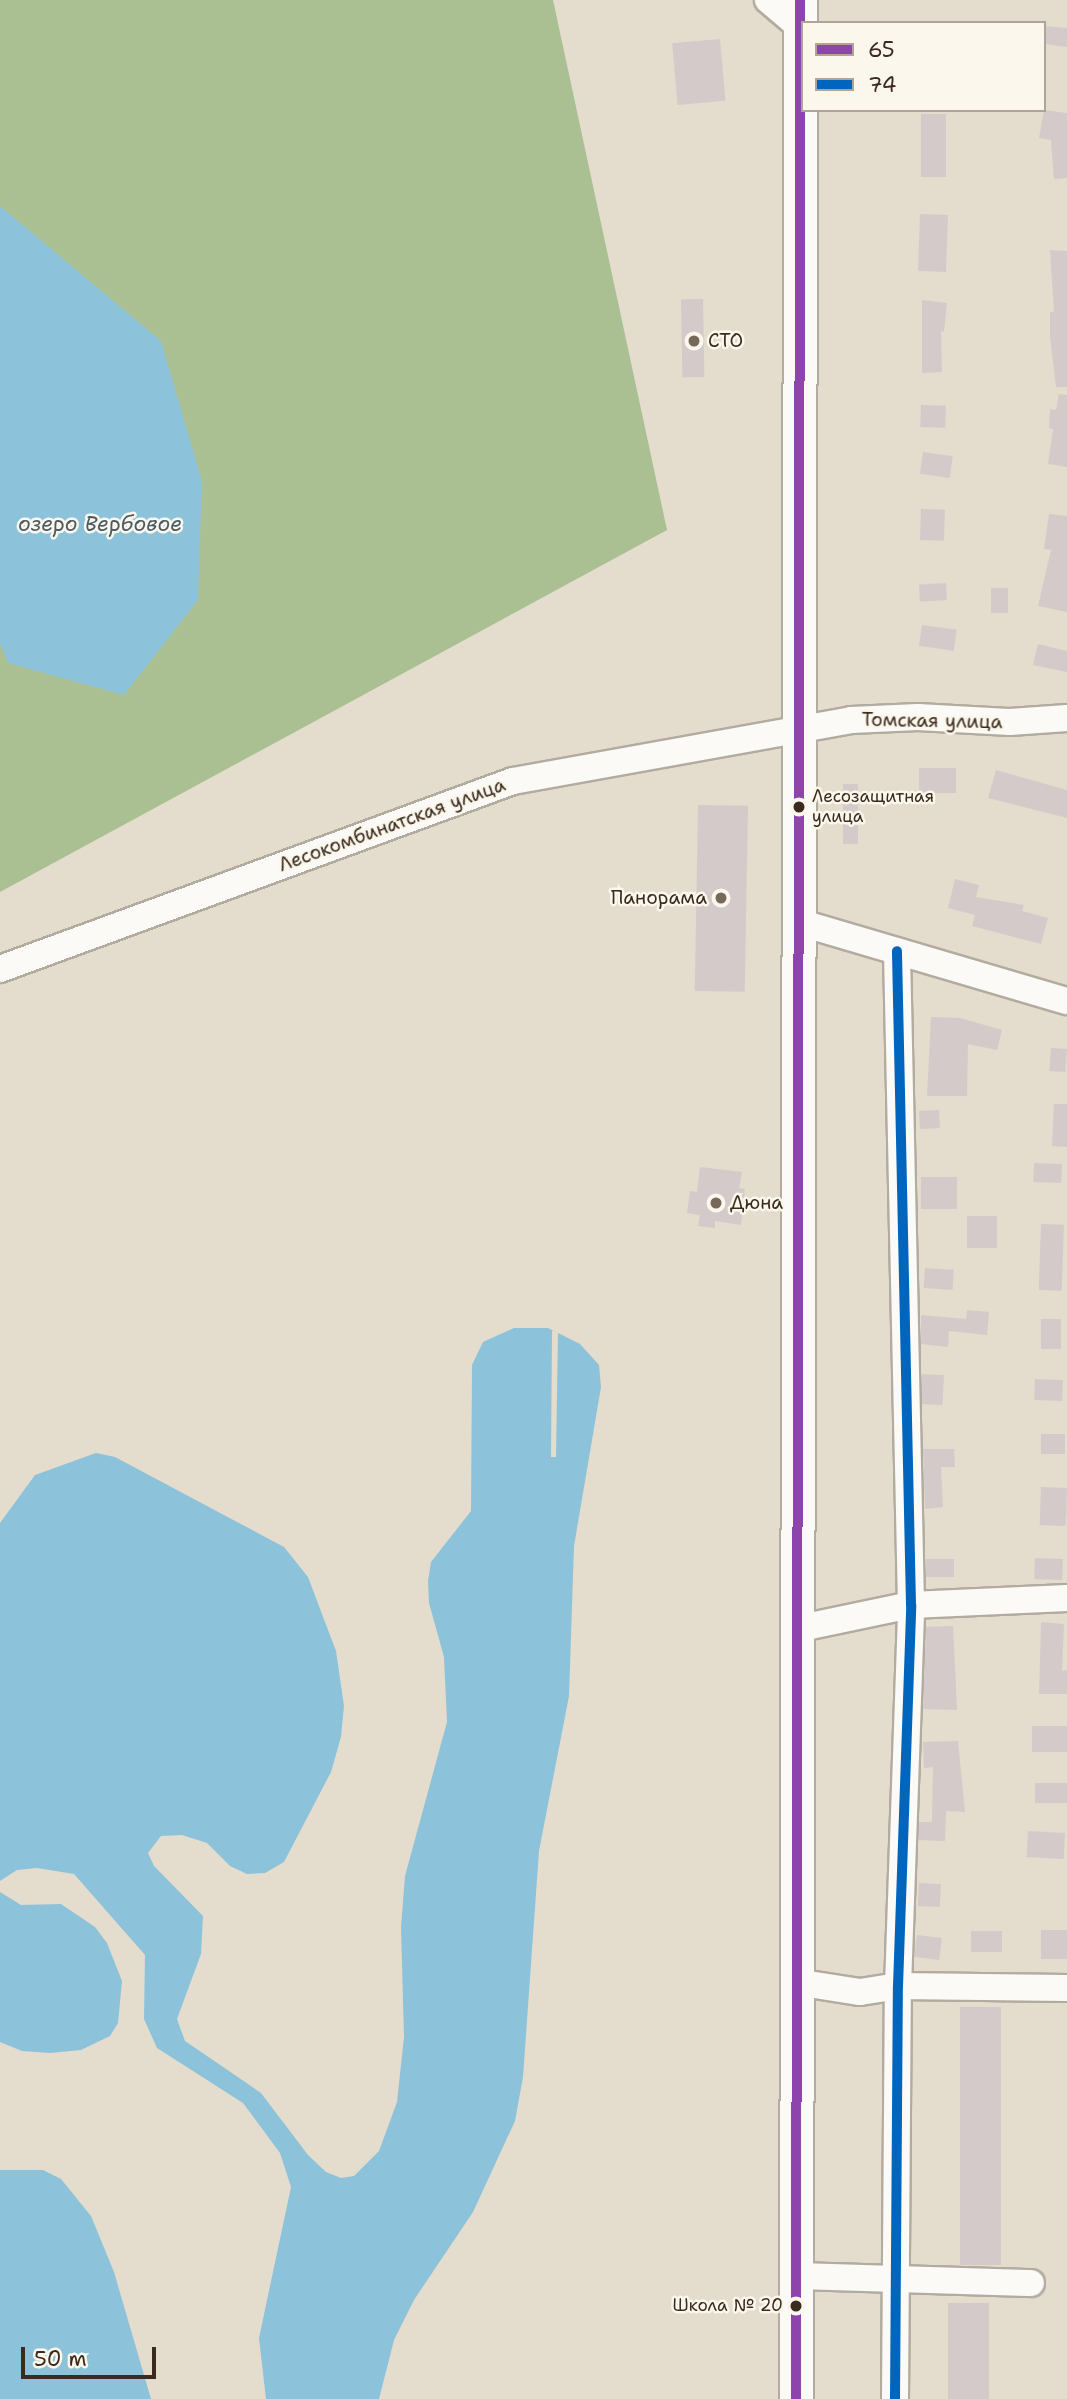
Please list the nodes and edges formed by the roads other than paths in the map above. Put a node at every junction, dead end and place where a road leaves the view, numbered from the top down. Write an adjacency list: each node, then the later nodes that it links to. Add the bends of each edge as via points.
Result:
1 (768, 0): 2 (street)
2 (800, 13): 4 (main road)
3 (1067, 718): 4 (street, Томская улица, via 1010,723 851,720)
4 (799, 733): 5 (main road); 7 (street, Лесокомбинатская улица, via 642,755 513,781)
5 (798, 922): 6 (street); 11 (main road)
6 (897, 951): 8 (street); 10 (street)
7 (0, 969)
8 (1067, 1001)
9 (1067, 1598): 10 (street)
10 (911, 1605): 11 (street); 13 (street)
11 (796, 1629): 12 (main road)
12 (796, 1982): 13 (street, via 860,1992); 15 (main road)
13 (898, 1986): 14 (street); 16 (street)
14 (1067, 1988)
15 (795, 2276): 16 (street); 18 (main road)
16 (899, 2279): 17 (street); 19 (street)
17 (1031, 2283)
18 (796, 2399)
19 (895, 2399)

